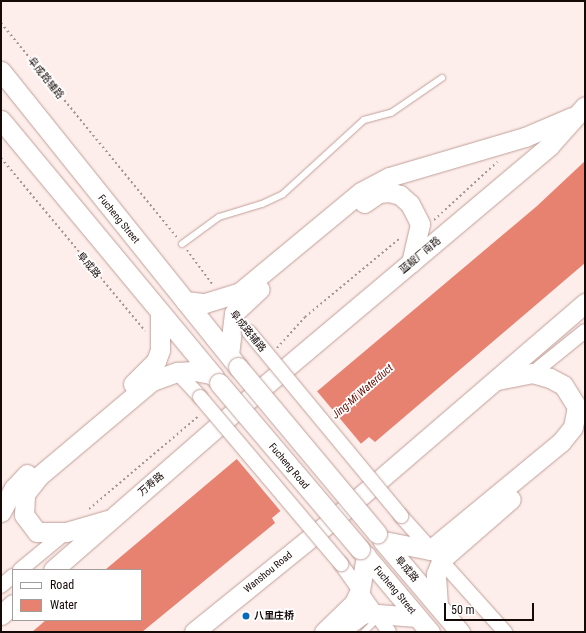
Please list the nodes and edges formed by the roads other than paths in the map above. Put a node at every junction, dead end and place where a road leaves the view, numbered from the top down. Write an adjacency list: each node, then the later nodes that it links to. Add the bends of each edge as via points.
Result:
1 (1, 71): 7 (highway, Fucheng Street)
2 (442, 78): 5 (lane, via 391,113 364,120 283,194 262,204 219,217)
3 (580, 111): 6 (highway, 蓝靛厂南路, via 550,145); 7 (highway, via 525,137 394,175 375,184 351,200 240,292 206,303)
4 (1, 120): 9 (highway)
5 (182, 244)
6 (411, 263): 10 (highway, via 420,224 410,204 400,196 389,192 379,193 358,207); 17 (highway, 蓝靛厂南路)
7 (185, 301): 12 (highway, Fucheng Street)
8 (585, 303): 16 (highway)
9 (160, 312): 15 (highway); 19 (highway, via 160,350 156,361 146,373 24,476)
10 (234, 314): 12 (highway); 24 (street, 阜成路辅路, bridge, via 400,516)
11 (585, 331): 14 (street)
12 (233, 361): 22 (highway, bridge)
13 (177, 372): 15 (highway); 21 (highway, via 152,381 40,476 24,494 24,515 29,525 37,532); 29 (street, bridge, via 341,564)
14 (533, 373): 16 (highway); 24 (highway, via 550,378 562,385 571,395 576,407 573,427 561,442)
15 (215, 379): 23 (highway, Fucheng Road, bridge)
16 (497, 380): 35 (highway, Wanshou Road)
17 (250, 398): 20 (highway, 万寿路)
18 (585, 430): 24 (highway, via 569,449)
19 (1, 512)
20 (112, 518): 21 (highway); 26 (highway, 万寿路)
21 (66, 532): 25 (street)
22 (380, 537): 24 (highway); 31 (highway, 阜成路)
23 (363, 552): 29 (highway); 34 (highway, Fucheng Street)
24 (436, 555): 31 (highway); 43 (street, 阜成路辅路)
25 (21, 569)
26 (54, 569)
27 (12, 577): 28 (street)
28 (1, 586)
29 (360, 590): 32 (street); 37 (highway, via 346,613)
30 (12, 605): 33 (highway)
31 (438, 605): 42 (highway)
32 (374, 614): 34 (highway); 38 (highway, via 356,617); 39 (lane, via 373,623); 40 (street)
33 (1, 615)
34 (417, 617): 41 (highway, Fucheng Street)
35 (206, 626): 36 (highway, Wanshou Road)
36 (194, 632)
37 (324, 632)
38 (338, 632)
39 (364, 632)
40 (389, 632)
41 (430, 632)
42 (460, 632)
43 (505, 632)

